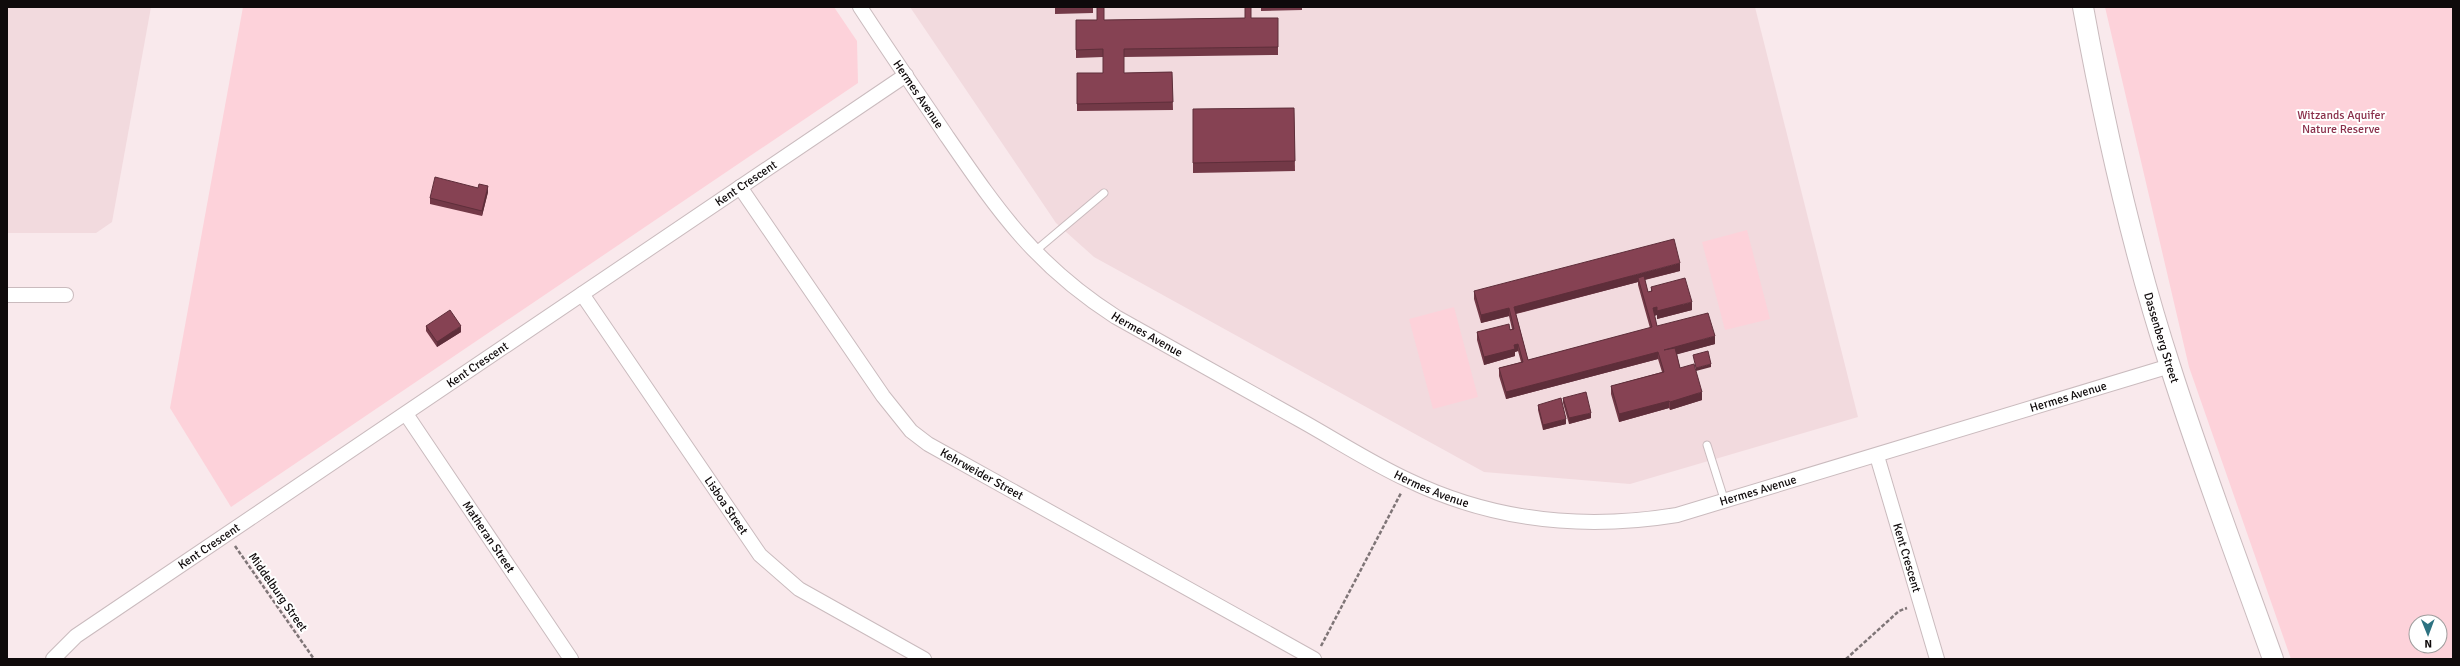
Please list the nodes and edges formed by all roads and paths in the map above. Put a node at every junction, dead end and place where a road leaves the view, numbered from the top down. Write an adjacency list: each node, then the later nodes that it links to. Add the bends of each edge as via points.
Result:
1 (860, 7): 3 (street, Hermes Avenue)
2 (2084, 7): 10 (main road, Dassenberg Street, via 2097,82 2134,240)
3 (906, 75): 4 (street, Kent Crescent); 6 (street, Hermes Avenue, via 995,207)
4 (740, 187): 7 (street, Kent Crescent); 22 (street, Kehrweider Street, via 883,396 912,431 928,444)
5 (1104, 193): 6 (lane)
6 (1034, 252): 14 (street, Hermes Avenue, via 1073,287 1116,317)
7 (582, 294): 11 (street, Kent Crescent); 21 (street, Lisboa Street, via 760,555 799,589)
8 (7, 295): 9 (street)
9 (66, 295)
10 (2170, 366): 13 (street, Hermes Avenue); 25 (main road, Dassenberg Street)
11 (406, 414): 16 (street, Kent Crescent); 20 (street, Matheran Street)
12 (1707, 445): 15 (lane)
13 (1877, 456): 15 (street, Hermes Avenue); 17 (street, Kent Crescent)
14 (1407, 480): 15 (street, Hermes Avenue, via 1501,513 1559,522 1611,523 1648,520); 22 (path)
15 (1725, 502)
16 (227, 534): 18 (street, Kent Crescent, via 76,636); 19 (path, Middelburg Street)
17 (1920, 602): 23 (path, via 1899,611); 24 (street, Kent Crescent)
18 (53, 659)
19 (314, 659)
20 (570, 659)
21 (924, 659)
22 (1314, 659)
23 (1846, 659)
24 (1937, 659)
25 (2273, 659)

